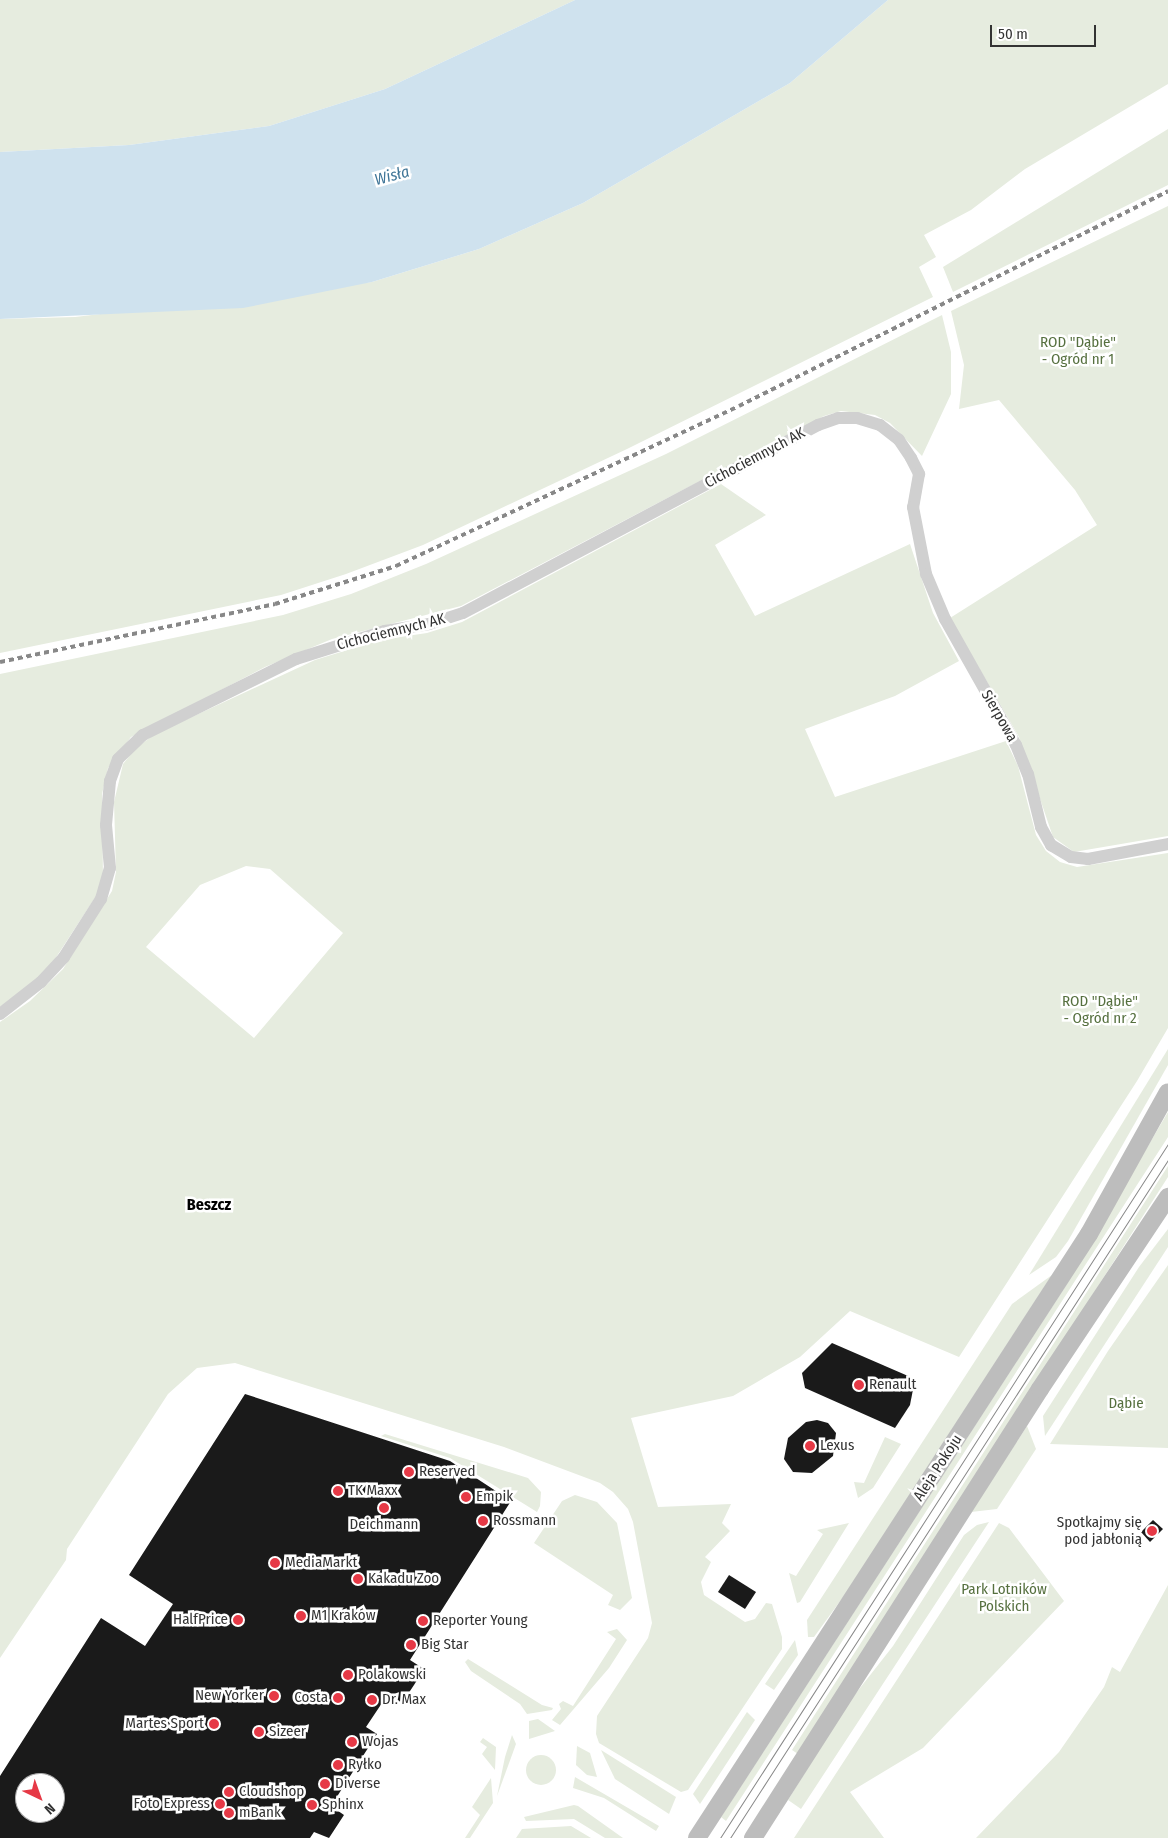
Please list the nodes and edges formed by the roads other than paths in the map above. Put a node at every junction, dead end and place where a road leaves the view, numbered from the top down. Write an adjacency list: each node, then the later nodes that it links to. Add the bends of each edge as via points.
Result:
1 (919, 474): 2 (street, Sierpowa, via 913,507 926,574 945,619 1016,745 1048,841 1061,853 1080,859); 3 (street, Cichociemnych AK, via 899,440 880,425 857,418 827,421 463,613 429,624 385,631 296,659 143,735 118,759 110,781 106,825 110,868 101,898 64,956 41,982)
2 (1168, 844)
3 (0, 1014)
4 (1168, 1092): 6 (main road, Aleja Pokoju, via 1089,1234)
5 (1168, 1197): 7 (main road, via 1040,1389)
6 (697, 1838)
7 (753, 1838)

